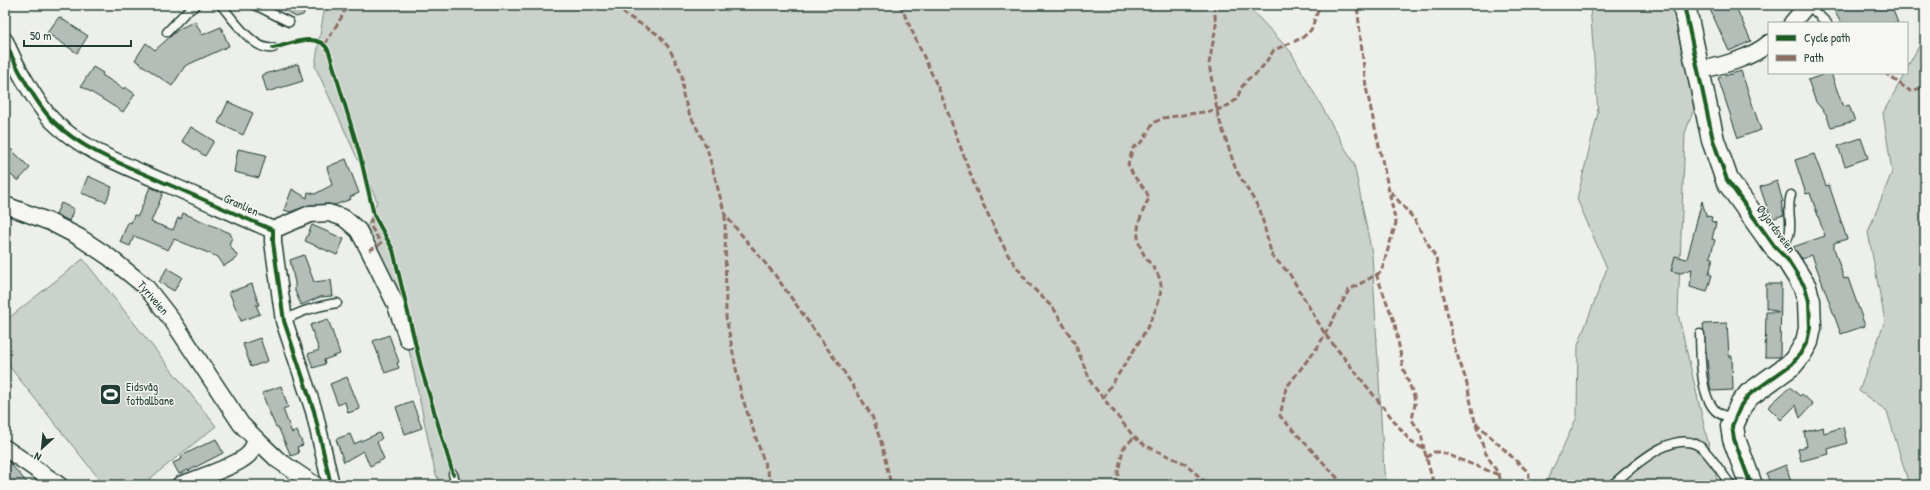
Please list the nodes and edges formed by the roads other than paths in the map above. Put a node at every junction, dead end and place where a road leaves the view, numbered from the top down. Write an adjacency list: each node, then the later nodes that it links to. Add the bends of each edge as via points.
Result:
1 (196, 5): 9 (lane)
2 (221, 5): 12 (lane, via 251,39 265,48)
3 (255, 5): 6 (lane)
4 (1684, 5): 13 (street, Øyjordsveien)
5 (1807, 5): 7 (street); 8 (lane)
6 (289, 22)
7 (1793, 22)
8 (1826, 22)
9 (168, 32)
10 (5, 41): 16 (street, Granlien, via 15,64 43,109 62,130 127,166)
11 (1768, 45): 13 (street, via 1736,60)
12 (273, 48)
13 (1699, 70): 17 (street, Øyjordsveien, via 1713,140 1727,180)
14 (1791, 195): 17 (lane, via 1788,238 1784,244)
15 (5, 205): 23 (street, Tyriveien, via 50,222 84,240 146,287 174,323 241,424)
16 (273, 230): 19 (street); 21 (street, via 310,214 329,213 344,218 358,230 370,252 395,303)
17 (1775, 246): 22 (street, Øyjordsveien, via 1788,260 1805,287 1809,302 1810,328 1807,342 1792,364 1749,395)
18 (337, 303): 19 (lane, via 293,315)
19 (284, 321): 29 (street, via 314,411)
20 (1700, 334): 22 (lane, via 1707,398 1718,413 1729,417)
21 (408, 340)
22 (1735, 416): 33 (street, Øyjordsveien, via 1732,426 1734,439)
23 (256, 440): 27 (street, via 245,457 226,468); 28 (street, Tyriveien, via 278,460)
24 (5, 448): 26 (street)
25 (452, 474): 30 (lane)
26 (59, 485)
27 (180, 485)
28 (315, 485)
29 (331, 485)
30 (456, 485)
31 (1612, 485): 32 (lane, via 1652,452 1674,442 1688,442 1704,449)
32 (1730, 485)
33 (1751, 485)

